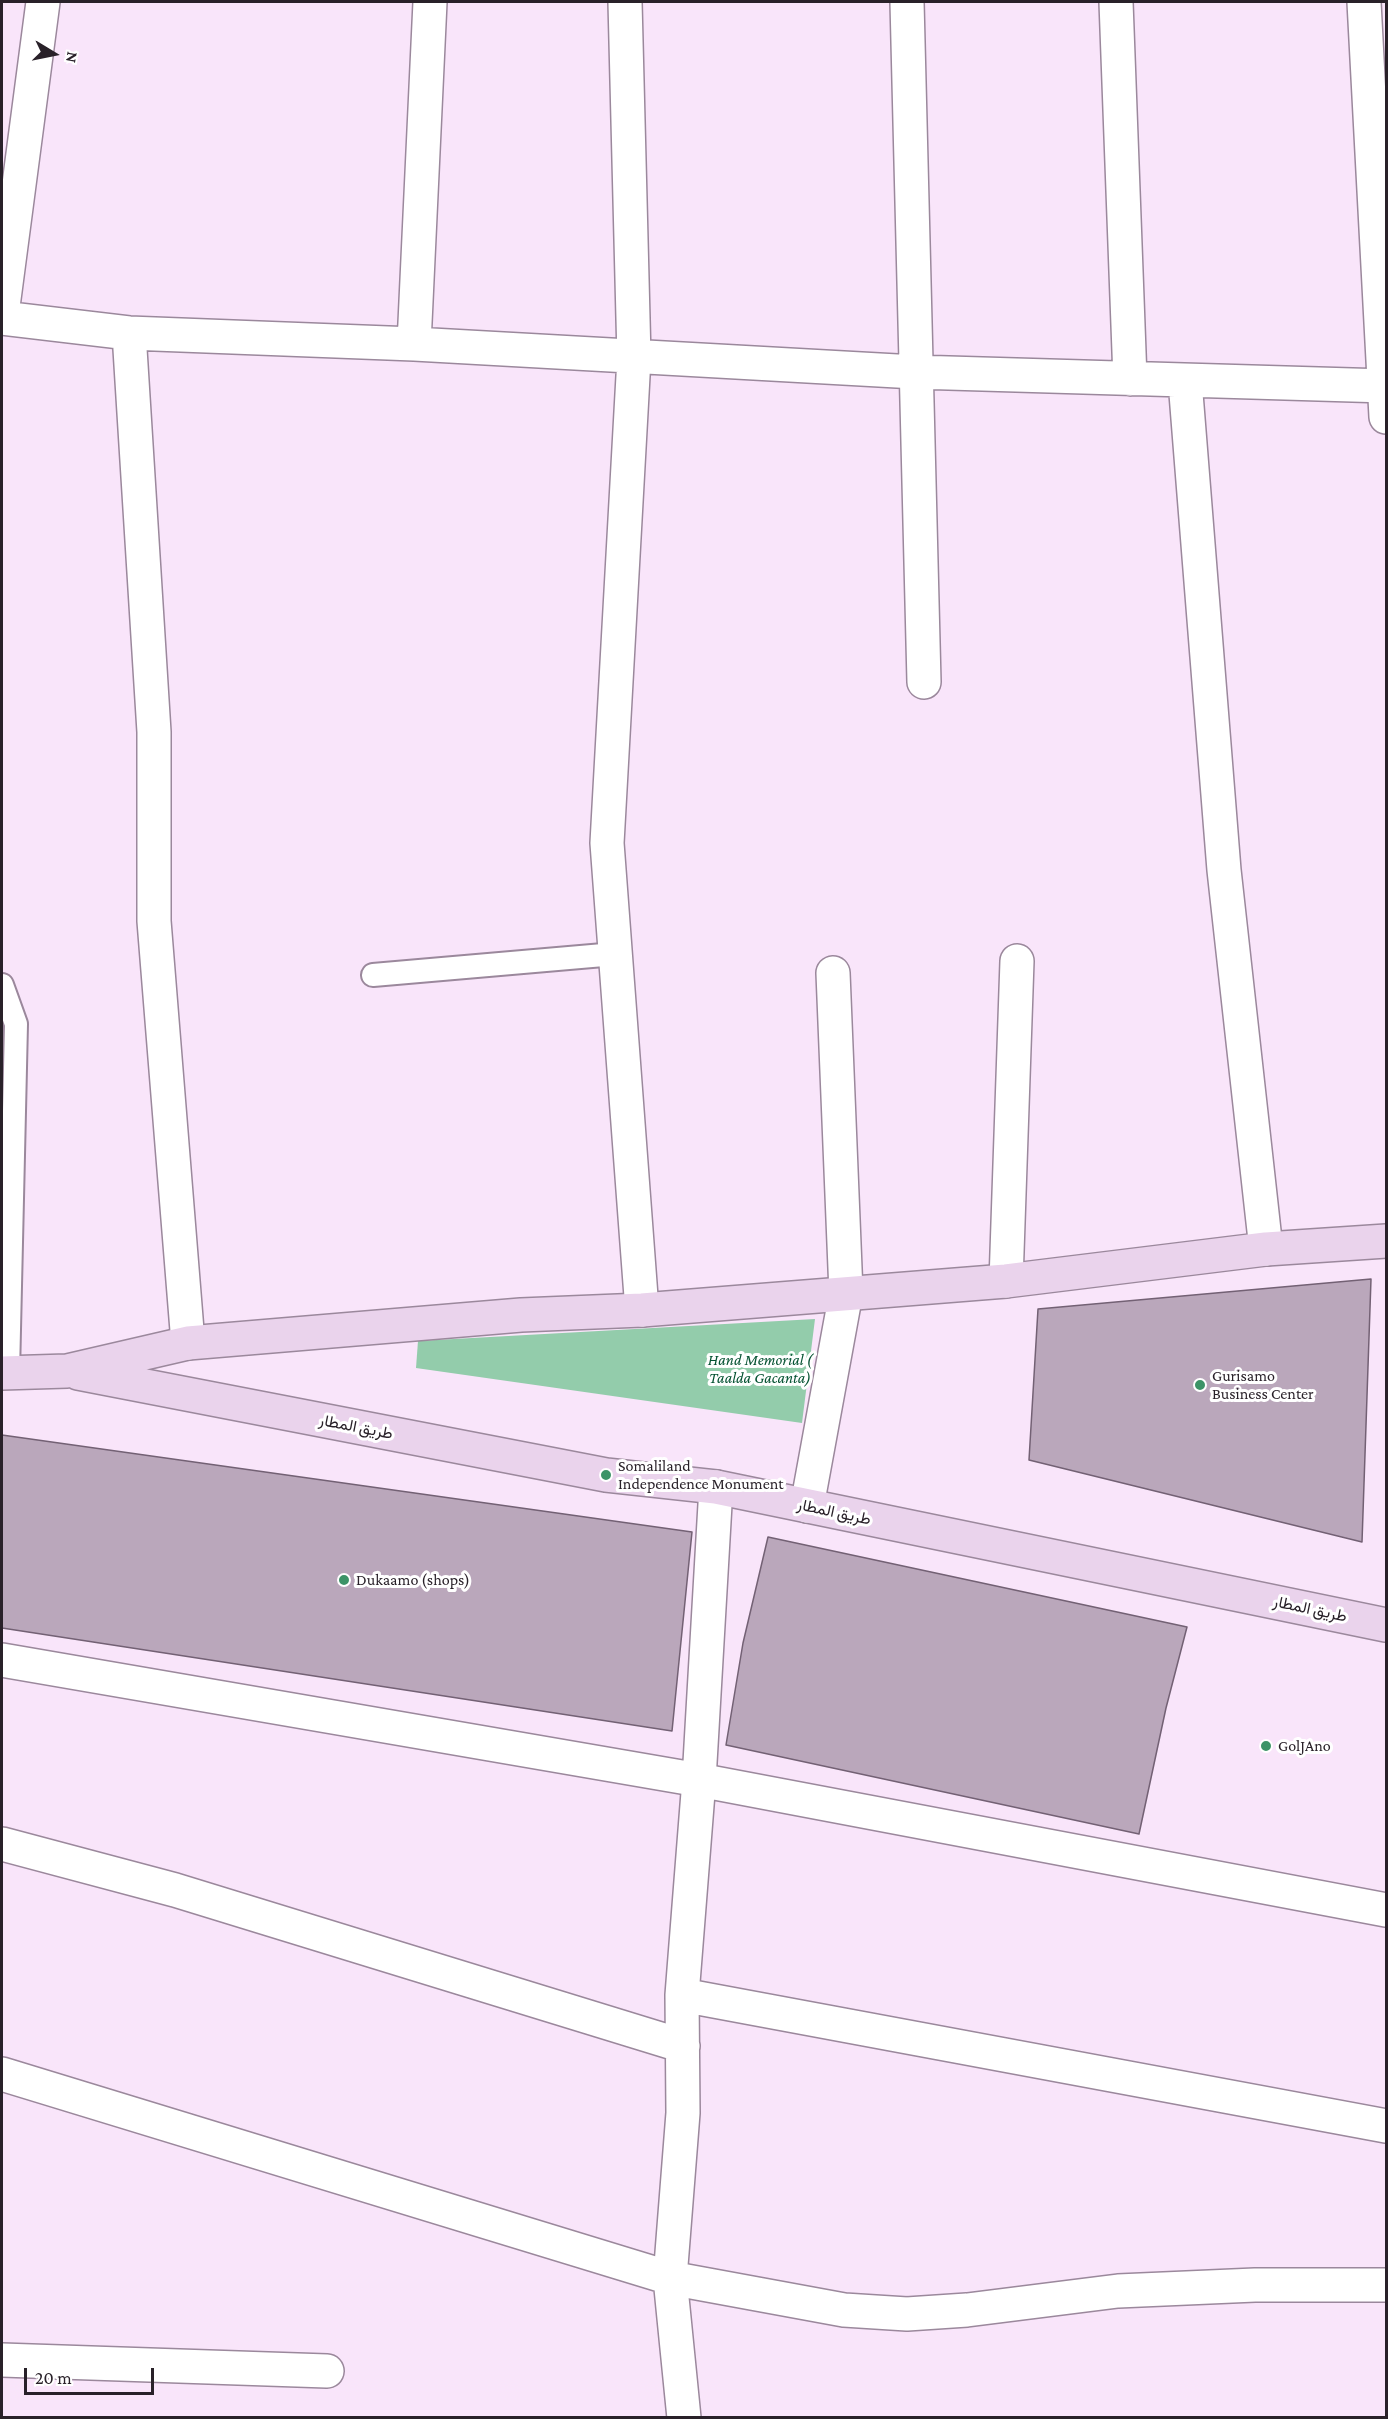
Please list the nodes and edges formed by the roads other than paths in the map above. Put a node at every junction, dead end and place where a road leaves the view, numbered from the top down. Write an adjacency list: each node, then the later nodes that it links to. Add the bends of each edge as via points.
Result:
1 (43, 2): 7 (street)
2 (429, 2): 9 (street)
3 (625, 2): 10 (street)
4 (907, 2): 11 (street)
5 (1116, 2): 12 (street)
6 (1364, 2): 14 (street)
7 (2, 316): 8 (street)
8 (129, 333): 9 (street); 26 (street, via 154,732 154,921)
9 (414, 344): 10 (street)
10 (634, 358): 11 (street); 16 (street, via 607,843)
11 (915, 372): 12 (street); 15 (street)
12 (1130, 379): 13 (street)
13 (1185, 381): 14 (street); 22 (street, via 1224,870)
14 (1386, 396)
15 (924, 682)
16 (615, 954): 19 (lane); 25 (street)
17 (1017, 962): 23 (street)
18 (834, 973): 24 (street)
19 (373, 975)
20 (2, 985): 28 (lane, via 16,1024)
21 (1386, 1242): 22 (main road, طريق المطار)
22 (1266, 1249): 23 (main road, طريق المطار)
23 (1006, 1281): 24 (main road, طريق المطار)
24 (846, 1293): 25 (main road, طريق المطار); 30 (street)
25 (642, 1310): 26 (main road, طريق المطار, via 521,1315)
26 (188, 1343): 27 (main road, طريق المطار)
27 (68, 1371): 28 (main road, طريق المطار); 29 (main road, طريق المطار, via 606,1475)
28 (5, 1373)
29 (716, 1487): 30 (main road, طريق المطار); 33 (street)
30 (807, 1506): 31 (main road, طريق المطار)
31 (1386, 1625)
32 (2, 1660): 33 (street)
33 (699, 1780): 35 (street); 36 (street)
34 (2, 1844): 37 (street, via 175,1890)
35 (1386, 1910)
36 (682, 1995): 37 (street); 39 (street)
37 (683, 2046): 40 (street, via 683,2113)
38 (2, 2074): 40 (street)
39 (1386, 2126)
40 (670, 2278): 41 (street, via 844,2310 907,2314 1118,2291 1255,2284); 44 (street)
41 (1386, 2285)
42 (2, 2360): 43 (street)
43 (327, 2371)
44 (684, 2418)

